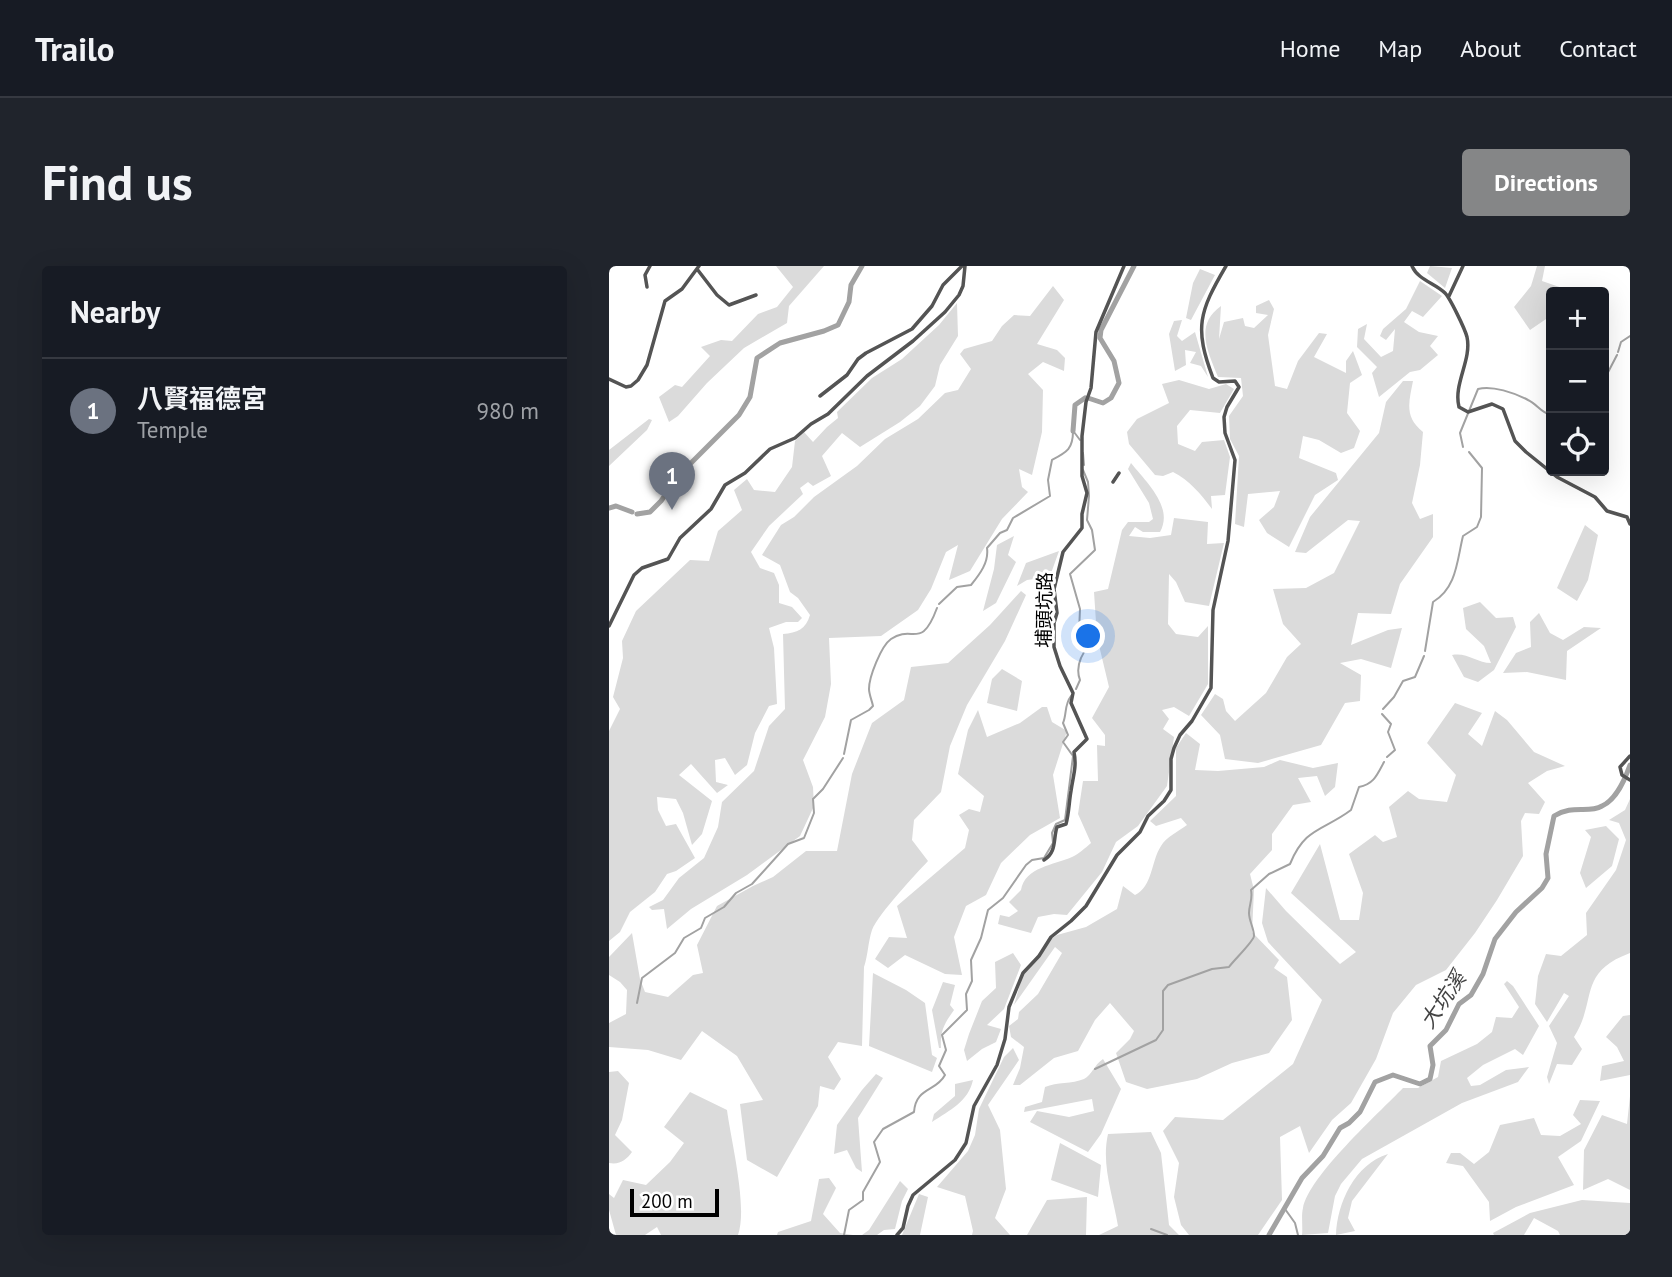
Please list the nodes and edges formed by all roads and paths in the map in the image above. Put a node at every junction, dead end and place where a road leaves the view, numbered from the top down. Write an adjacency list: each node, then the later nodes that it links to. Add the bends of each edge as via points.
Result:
1 (650, 266): 8 (street, via 645,275)
2 (963, 266): 12 (street, via 943,285 912,329 866,353); 16 (street, via 963,286 945,312 828,414 771,449 725,485 711,509 680,538 668,559 634,575)
3 (1124, 266): 19 (street, 埔頭坑路, via 1097,332 1082,436 1087,493 1082,528 1063,552 1054,589 1054,648 1087,738 1074,752 1075,777 1066,824 1057,827 1056,844)
4 (1226, 266): 20 (street, via 1200,327 1213,378 1235,381 1239,387 1224,417 1235,460 1228,541 1213,610 1211,688 1176,743 1168,796 1117,855 1086,906 1051,937 1023,973 1009,1007 997,1065 974,1106 966,1143 955,1160 913,1195)
5 (1412, 266): 10 (street)
6 (1463, 266): 10 (street)
7 (698, 268): 9 (street, via 729,306); 11 (street, via 682,289 665,301 649,359 638,380 626,387)
8 (647, 288)
9 (756, 295)
10 (1448, 297): 15 (street, via 1467,337 1459,407 1469,411 1492,404 1503,409 1515,441 1526,452 1556,477 1595,497 1607,511 1627,517)
11 (609, 379)
12 (820, 396)
13 (1119, 473): 14 (street)
14 (1113, 482)
15 (1630, 524)
16 (609, 626)
17 (1630, 756): 18 (street, via 1621,764 1621,772)
18 (1630, 780)
19 (1044, 860)
20 (897, 1235)

